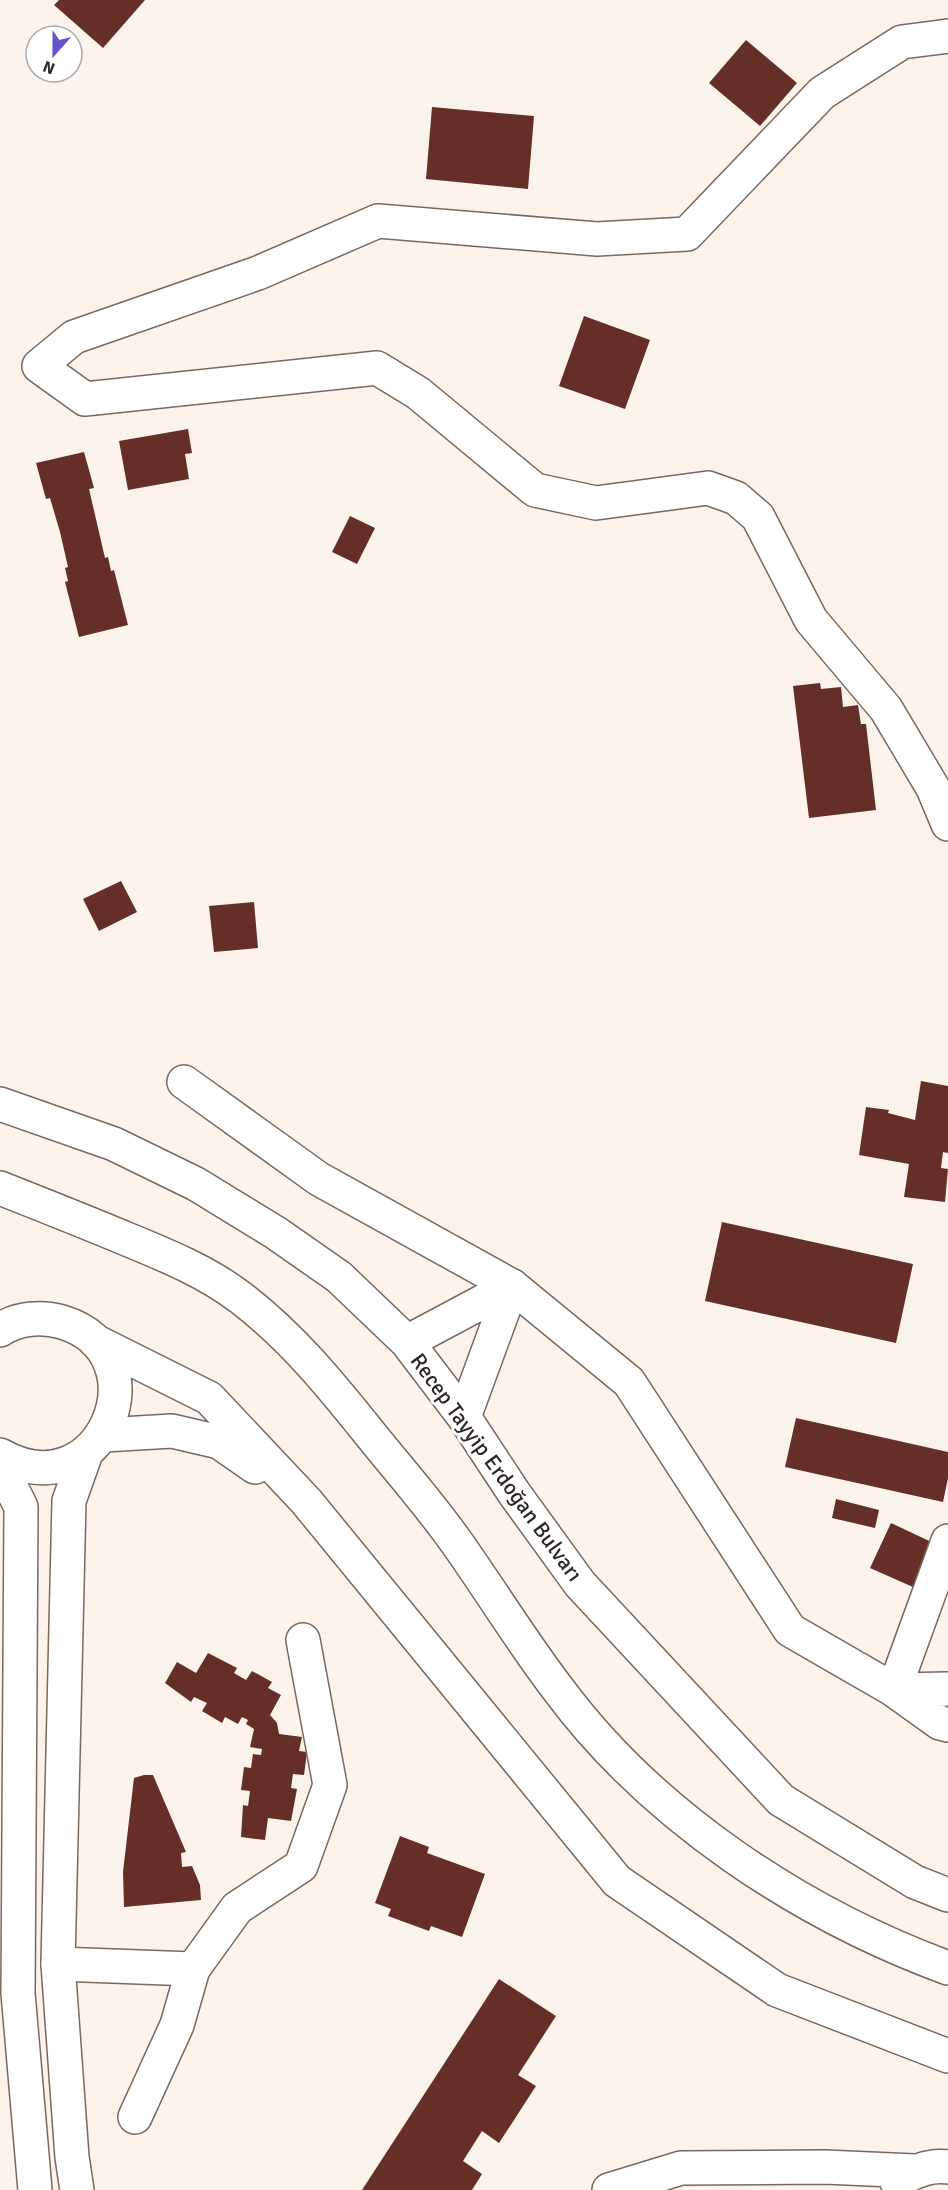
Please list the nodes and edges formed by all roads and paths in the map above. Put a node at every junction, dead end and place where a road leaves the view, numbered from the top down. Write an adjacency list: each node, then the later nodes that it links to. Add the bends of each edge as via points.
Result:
1 (948, 36): 2 (street, via 902,42 822,93 687,234 597,239 378,221 258,273 74,337 39,366 85,399 377,368 418,393 535,490 596,503 708,488 736,498 758,517 812,620 886,709 933,788)
2 (948, 824)
3 (184, 1082): 6 (street, via 320,1179)
4 (0, 1104): 9 (street, Recep Tayyip Erdoğan Bulvarı, via 114,1144 196,1184 339,1277)
5 (0, 1188): 23 (street, via 157,1250 240,1297 301,1349 455,1540 559,1691 637,1779 713,1843 834,1918 904,1952)
6 (512, 1286): 9 (street); 10 (street); 18 (street, via 629,1382 790,1630)
7 (1, 1328): 8 (street, via 26,1319 50,1318 75,1326)
8 (95, 1341): 11 (street, via 109,1362 116,1386 114,1412); 14 (street, via 209,1398)
9 (407, 1342): 10 (street, Recep Tayyip Erdoğan Bulvarı)
10 (464, 1418): 20 (street, Recep Tayyip Erdoğan Bulvarı, via 580,1584 781,1800 915,1882)
11 (95, 1444): 12 (street, via 63,1465 38,1468 14,1463); 14 (street, via 172,1431 219,1442); 22 (street, via 69,1501)
12 (0, 1455)
13 (0, 1465): 21 (street, via 21,1507)
14 (306, 1501): 26 (street, via 617,1881 777,1990)
15 (948, 1541): 18 (street)
16 (303, 1640): 24 (street, via 330,1785 301,1866 237,1908)
17 (948, 1689): 18 (street)
18 (894, 1690): 19 (street)
19 (948, 1725)
20 (948, 1895)
21 (9, 1916): 22 (street); 25 (street)
22 (58, 1964): 24 (street); 25 (street); 30 (street)
23 (948, 1968)
24 (193, 1969): 27 (street, via 177,2025)
25 (9, 1992): 29 (street)
26 (948, 2056)
27 (135, 2117)
28 (928, 2170): 31 (street, via 681,2168)
29 (35, 2190)
30 (77, 2190)
31 (609, 2190)

